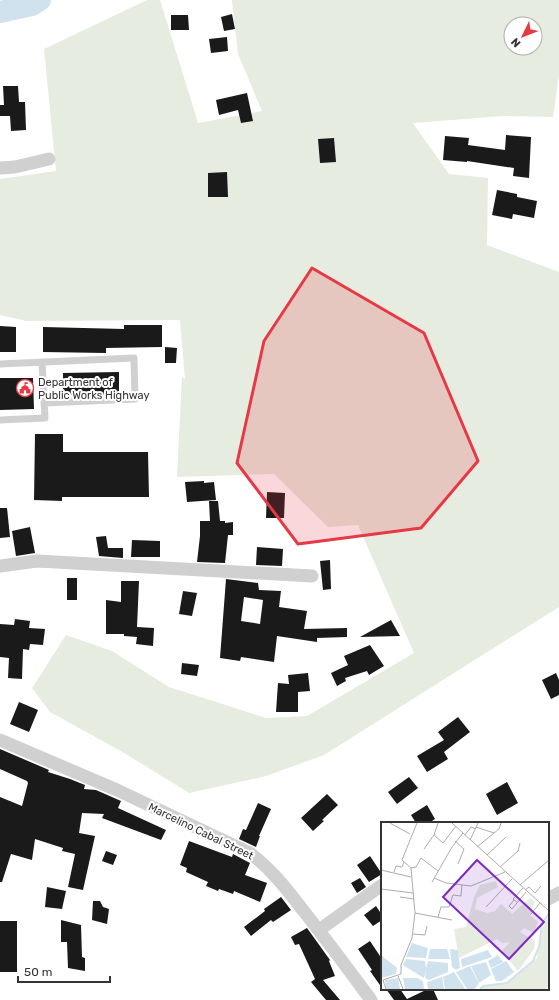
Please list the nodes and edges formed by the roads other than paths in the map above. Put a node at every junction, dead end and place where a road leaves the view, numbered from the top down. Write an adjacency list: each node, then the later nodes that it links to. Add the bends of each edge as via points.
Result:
1 (49, 159): 2 (street)
2 (0, 168)
3 (42, 362): 4 (lane); 5 (lane); 5 (lane, via 134,358 135,398)
4 (0, 364)
5 (44, 403): 6 (lane, via 45,418)
6 (0, 420)
7 (0, 566): 8 (street, via 37,561)
8 (312, 576)
9 (0, 740): 13 (street, Marcelino Cabal Street, via 116,790 250,853 276,875)
10 (381, 886): 13 (street)
11 (559, 894): 12 (street)
12 (549, 899)
13 (319, 930): 14 (street, Marcelino Cabal Street)
14 (371, 1000)

